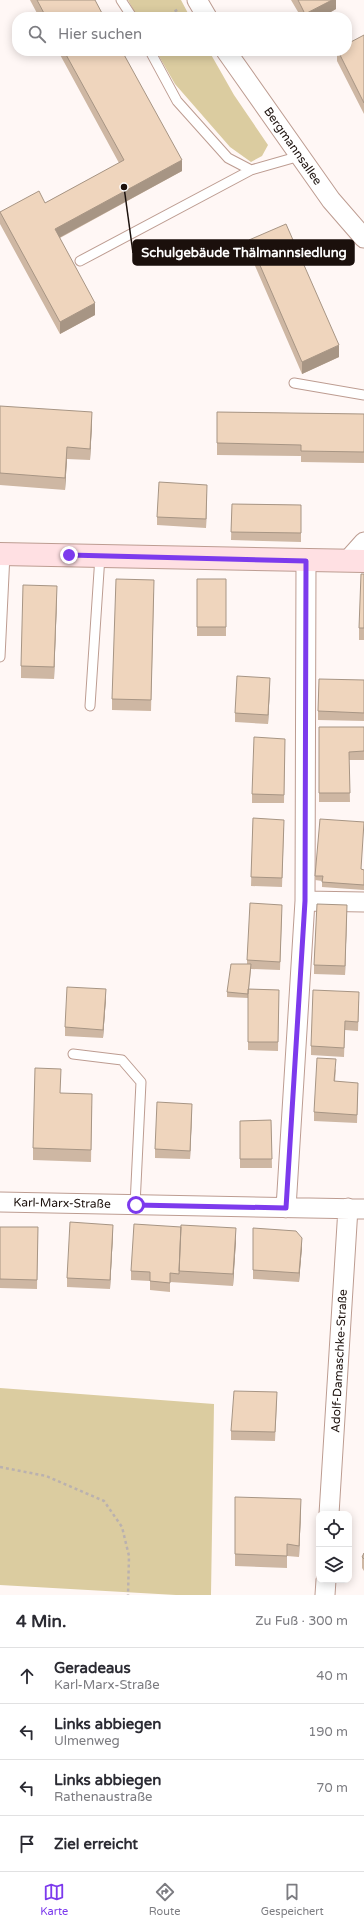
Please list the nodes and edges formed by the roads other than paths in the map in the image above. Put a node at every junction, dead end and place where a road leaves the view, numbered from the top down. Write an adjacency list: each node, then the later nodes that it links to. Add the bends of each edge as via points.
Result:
1 (121, 0): 3 (lane)
2 (197, 0): 4 (street)
3 (129, 12)
4 (204, 12)
5 (153, 56): 8 (lane, via 177,101 228,158)
6 (230, 56): 7 (street, Bergmannsallee)
7 (300, 156): 8 (lane); 9 (street, Bergmannsallee, via 331,200)
8 (251, 170): 10 (lane)
9 (364, 238)
10 (80, 261)
11 (294, 383): 12 (lane)
12 (364, 395)
13 (364, 542): 17 (street)
14 (3, 554): 15 (main road); 18 (lane)
15 (100, 556): 16 (main road); 19 (lane)
16 (306, 561): 17 (main road); 20 (street)
17 (355, 561)
18 (0, 657)
19 (90, 706)
20 (305, 901): 21 (street); 25 (street)
21 (364, 902)
22 (73, 1054): 24 (lane, via 122,1060 141,1082)
23 (0, 1202): 24 (street, Karl-Marx-Straße)
24 (136, 1205): 25 (street, Karl-Marx-Straße)
25 (286, 1208): 26 (street, Karl-Marx-Straße)
26 (356, 1208): 27 (street, Adolf-Damaschke-Straße)
27 (330, 1511)
28 (326, 1583): 29 (street)
29 (325, 1595)

